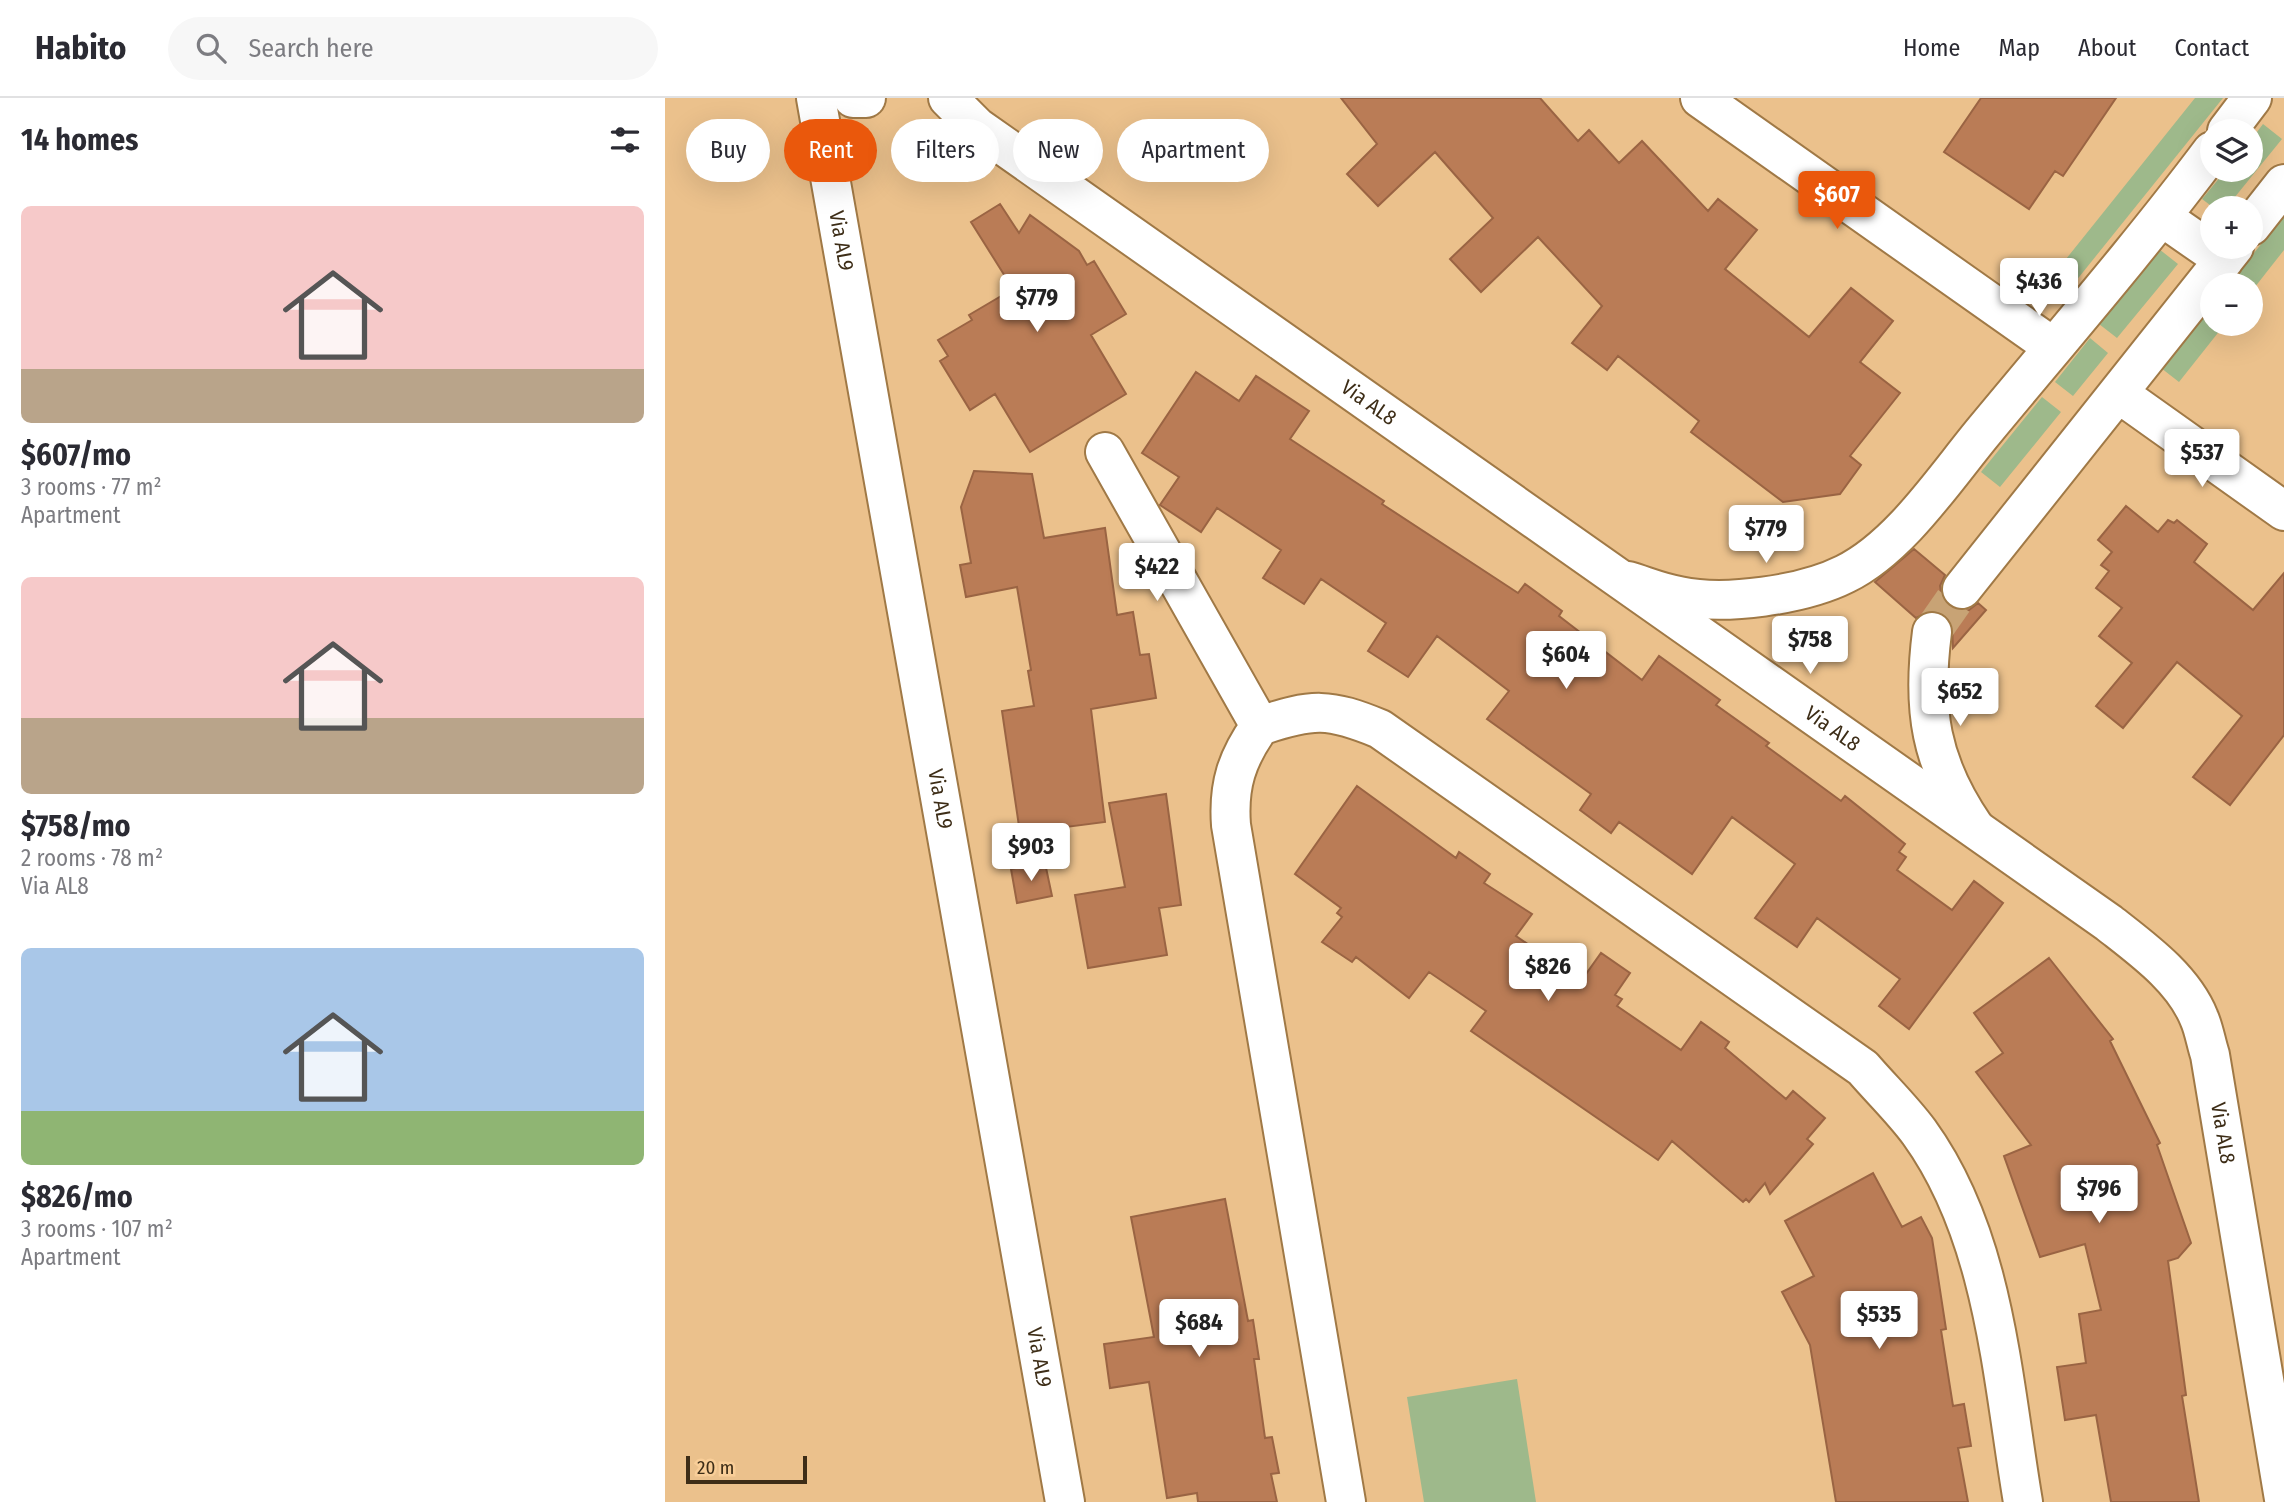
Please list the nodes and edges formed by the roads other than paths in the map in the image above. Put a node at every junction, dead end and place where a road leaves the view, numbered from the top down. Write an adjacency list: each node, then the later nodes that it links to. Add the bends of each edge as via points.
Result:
1 (816, 98): 24 (street, Via AL9)
2 (853, 98): 3 (street)
3 (866, 98)
4 (948, 98): 18 (street, Via AL8, via 977,128)
5 (1700, 98): 14 (street)
6 (2252, 98): 7 (street)
7 (2236, 119)
8 (2200, 167): 11 (street)
9 (2284, 184): 10 (street)
10 (2263, 211)
11 (2162, 217): 12 (street); 14 (street)
12 (2200, 237)
13 (2224, 259): 15 (street)
14 (2053, 347): 18 (street, via 1909,521 1873,558 1845,574 1802,589 1711,598 1680,597)
15 (2118, 393): 17 (street); 19 (street)
16 (1105, 452): 21 (street)
17 (2284, 511)
18 (1617, 578): 22 (street, Via AL8)
19 (1962, 589)
20 (1932, 632): 22 (street, via 1927,674 1934,748 1957,802)
21 (1260, 726): 25 (street, via 1235,768 1229,796 1231,825); 26 (street, via 1315,711 1346,715 1380,729 1863,1068 1919,1132 1962,1212 1984,1273)
22 (1975, 828): 23 (street, Via AL8, via 2145,951 2178,984 2199,1016 2210,1055)
23 (2284, 1499)
24 (1065, 1502)
25 (1346, 1502)
26 (2023, 1502)

